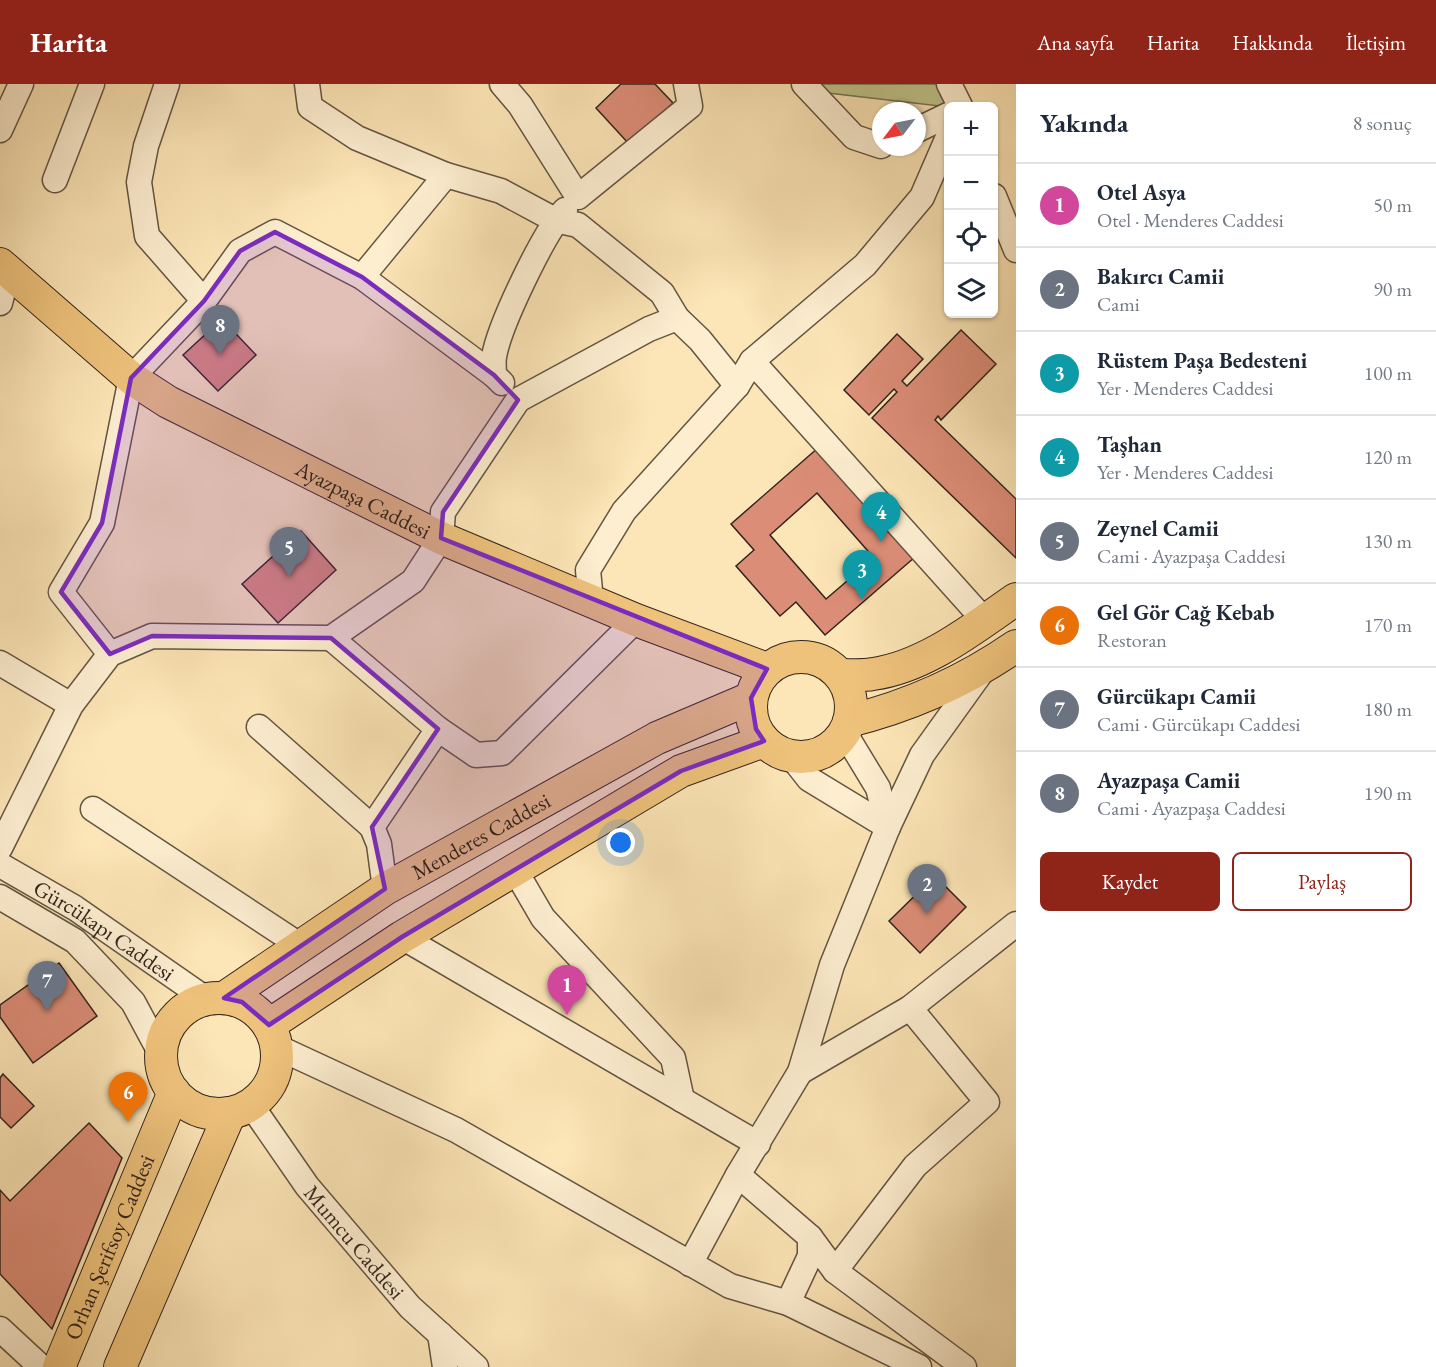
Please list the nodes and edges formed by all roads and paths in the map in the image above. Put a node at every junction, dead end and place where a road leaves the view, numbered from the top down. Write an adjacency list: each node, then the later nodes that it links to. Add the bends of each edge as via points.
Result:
1 (21, 84): 12 (street)
2 (92, 84): 16 (street)
3 (167, 84): 23 (street, via 139,182 147,236)
4 (307, 84): 15 (street, via 310,107 357,138)
5 (502, 84): 17 (street, via 520,105)
6 (686, 84): 17 (street, via 690,106)
7 (804, 84): 13 (street, via 854,137)
8 (949, 84): 9 (street)
9 (958, 102)
10 (944, 117): 11 (street)
11 (926, 126)
12 (0, 130)
13 (872, 143)
14 (944, 146): 26 (street, via 922,197 865,265)
15 (446, 175): 19 (street, via 501,191); 22 (street)
16 (55, 180)
17 (578, 197): 19 (street)
18 (998, 208): 20 (street)
19 (555, 220): 25 (street, via 578,225 662,293); 27 (street, via 518,293 494,357)
20 (1016, 250)
21 (4, 268): 24 (street); 28 (main road, Ayazpaşa Caddesi)
22 (362, 277): 23 (street, via 275,231 240,251); 27 (street)
23 (204, 301): 28 (street)
24 (0, 303)
25 (677, 318): 29 (street); 30 (street, via 649,329)
26 (752, 361): 29 (street); 35 (street)
27 (494, 375): 30 (street)
28 (131, 378): 31 (main road, Ayazpaşa Caddesi, via 168,402); 38 (street, via 102,523 61,592)
29 (737, 386): 33 (street, via 624,511 588,570)
30 (518, 400): 31 (street, via 443,512)
31 (441, 538): 33 (main road, Ayazpaşa Caddesi); 36 (street, via 413,581)
32 (1016, 599): 35 (main road)
33 (591, 601): 34 (main road, Ayazpaşa Caddesi)
34 (636, 620): 41 (main road, Ayazpaşa Caddesi); 47 (street, via 502,753 476,756)
35 (985, 621): 42 (main road, via 905,665 873,674)
36 (331, 638): 38 (street, via 152,636); 47 (street)
37 (1016, 646): 40 (main road)
38 (110, 654): 44 (street)
39 (0, 663): 44 (street)
40 (984, 668): 46 (main road, via 936,693); 52 (street, via 922,755)
41 (767, 669): 42 (main road, via 799,656 829,664); 43 (main road)
42 (840, 675): 46 (main road, via 851,705)
43 (751, 698): 48 (main road, via 753,721); 56 (main road, Menderes Caddesi, via 657,738)
44 (71, 705): 53 (street)
45 (259, 727): 51 (street)
46 (847, 727): 49 (main road, via 821,753); 52 (street, via 878,788)
47 (438, 729): 51 (street)
48 (764, 741): 49 (main road); 55 (main road, Menderes Caddesi, via 681,771)
49 (791, 756): 52 (street, via 809,779)
50 (93, 809): 60 (street)
51 (372, 827): 56 (street, via 379,844)
52 (888, 827): 65 (street, via 832,965)
53 (0, 848)
54 (0, 865): 61 (street, Gürcükapı Caddesi)
55 (515, 870): 59 (main road, Menderes Caddesi); 67 (street, via 543,918 673,1059)
56 (385, 889): 60 (main road, Menderes Caddesi)
57 (0, 897): 64 (street, via 75,940 133,1002)
58 (1016, 924): 62 (street)
59 (402, 937): 63 (main road, Menderes Caddesi); 67 (street)
60 (301, 946): 61 (main road, Menderes Caddesi)
61 (215, 998): 63 (main road, via 242,1002 257,1012); 64 (main road, via 189,1006 174,1018 164,1035)
62 (910, 1008): 65 (street); 73 (street, via 987,1102 915,1166)
63 (273, 1036): 68 (main road, via 276,1069 267,1090); 72 (street, via 456,1130)
64 (161, 1054): 66 (main road, via 164,1074)
65 (800, 1072): 69 (street)
66 (174, 1092): 68 (main road, via 189,1106 207,1113); 78 (main road, Orhan Şerifsoy Caddesi)
67 (682, 1100): 69 (street)
68 (240, 1109): 76 (street, Mumcu Caddesi, via 410,1307); 79 (main road)
69 (759, 1144): 70 (street)
70 (738, 1175): 71 (street); 72 (street)
71 (810, 1237): 73 (street); 74 (street, via 810,1256)
72 (690, 1264): 74 (street, via 730,1286)
73 (835, 1271): 83 (street)
74 (788, 1303): 82 (street)
75 (0, 1329): 77 (street)
76 (440, 1334): 80 (street); 81 (street, Mumcu Caddesi)
77 (41, 1367)
78 (59, 1367)
79 (120, 1367)
80 (445, 1367)
81 (476, 1367)
82 (919, 1367)
83 (964, 1367)

